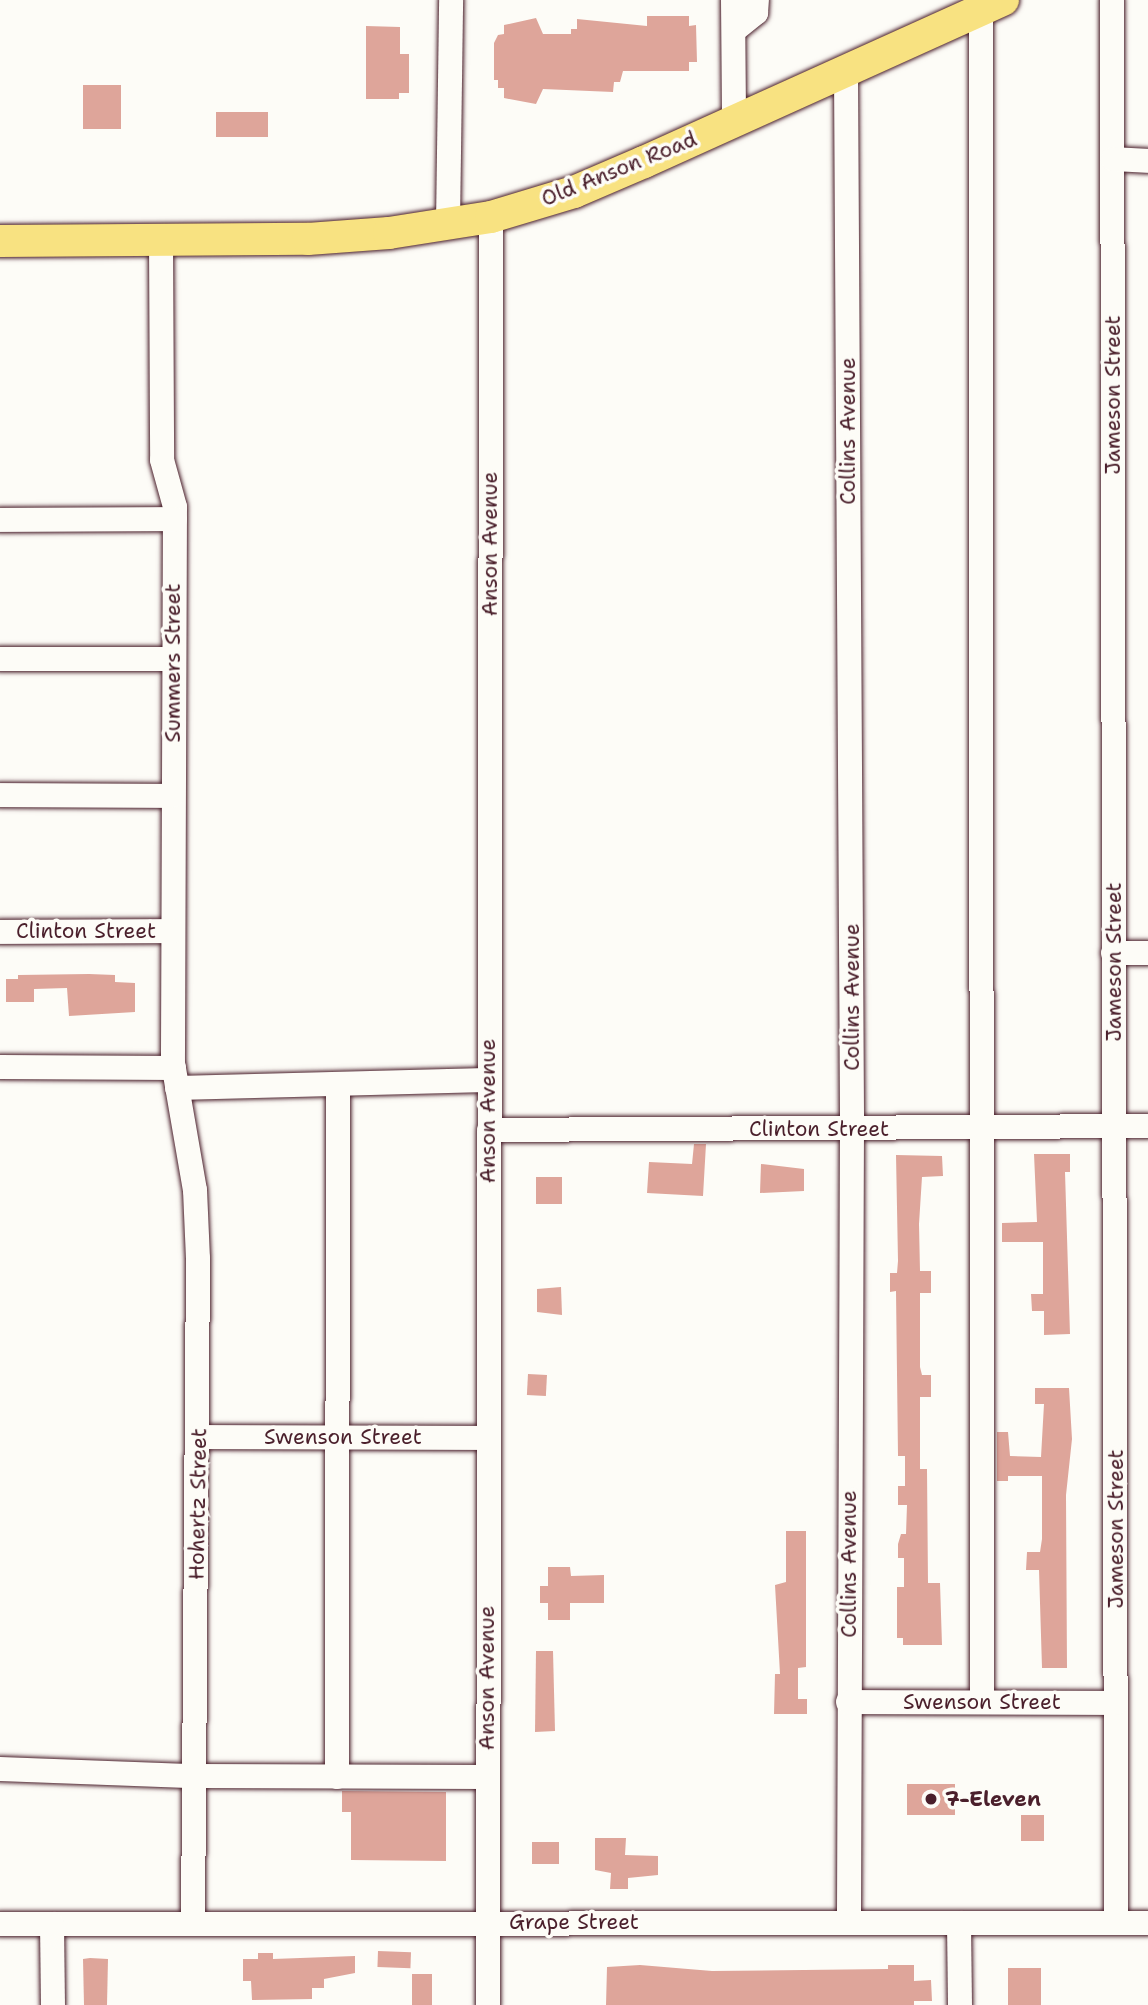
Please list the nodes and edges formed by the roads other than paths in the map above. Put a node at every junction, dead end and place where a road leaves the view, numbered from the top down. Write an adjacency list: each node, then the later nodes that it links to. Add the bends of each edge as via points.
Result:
1 (451, 0): 12 (street)
2 (733, 0): 6 (street)
3 (757, 0): 6 (street, via 756,13)
4 (1112, 0): 9 (street, Jameson Street)
5 (992, 5): 7 (main road, Old Anson Road); 31 (street)
6 (736, 29): 8 (street)
7 (846, 72): 8 (main road, Old Anson Road); 32 (street, Collins Avenue)
8 (734, 120): 11 (main road, Old Anson Road, via 574,192)
9 (1112, 159): 10 (street); 23 (street, Jameson Street)
10 (1148, 161)
11 (491, 217): 12 (main road, Old Anson Road); 27 (street, Anson Avenue)
12 (448, 224): 14 (main road, Old Anson Road, via 308,239)
13 (0, 241): 14 (main road, Old Anson Road)
14 (161, 241): 15 (street, Summers Street, via 162,460 173,490)
15 (175, 519): 16 (street); 18 (street, Summers Street)
16 (0, 520)
17 (0, 659): 18 (street)
18 (172, 659): 20 (street, Summers Street)
19 (0, 795): 20 (street)
20 (172, 796): 21 (street, Summers Street)
21 (173, 931): 22 (street, Clinton Street); 26 (street, Summers Street)
22 (0, 932)
23 (1113, 953): 24 (street); 29 (street, Jameson Street)
24 (1148, 953)
25 (0, 1067): 26 (street)
26 (175, 1078): 28 (street); 34 (street, Hohertz Street, via 195,1190)
27 (487, 1080): 28 (street); 33 (street, Anson Avenue)
28 (338, 1084): 35 (street)
29 (1115, 1126): 30 (street, Clinton Street); 31 (street, Clinton Street); 39 (street, Jameson Street)
30 (1148, 1126)
31 (981, 1128): 32 (street, Clinton Street); 38 (street)
32 (852, 1129): 33 (street, Clinton Street); 37 (street, Collins Avenue)
33 (489, 1130): 36 (street, Anson Avenue)
34 (199, 1437): 35 (street, Swenson Street); 41 (street, Hohertz Street)
35 (337, 1437): 36 (street, Swenson Street); 42 (street)
36 (487, 1438): 43 (street, Anson Avenue)
37 (848, 1702): 38 (street, Swenson Street); 46 (street, Collins Avenue)
38 (982, 1702): 39 (street, Swenson Street)
39 (1116, 1703): 48 (street, Jameson Street)
40 (0, 1769): 41 (street)
41 (195, 1776): 42 (street); 44 (street, Hohertz Street)
42 (337, 1777): 43 (street)
43 (486, 1777): 45 (street, Anson Avenue)
44 (193, 1922): 45 (street, Grape Street); 51 (street, Grape Street)
45 (486, 1922): 46 (street, Grape Street); 53 (street, Anson Avenue)
46 (849, 1923): 47 (street, Grape Street)
47 (960, 1923): 48 (street, Grape Street); 54 (street)
48 (1116, 1923): 49 (street, Grape Street)
49 (1148, 1923)
50 (0, 1924): 51 (street, Grape Street)
51 (52, 1924): 52 (street)
52 (52, 2005)
53 (488, 2005)
54 (960, 2005)

